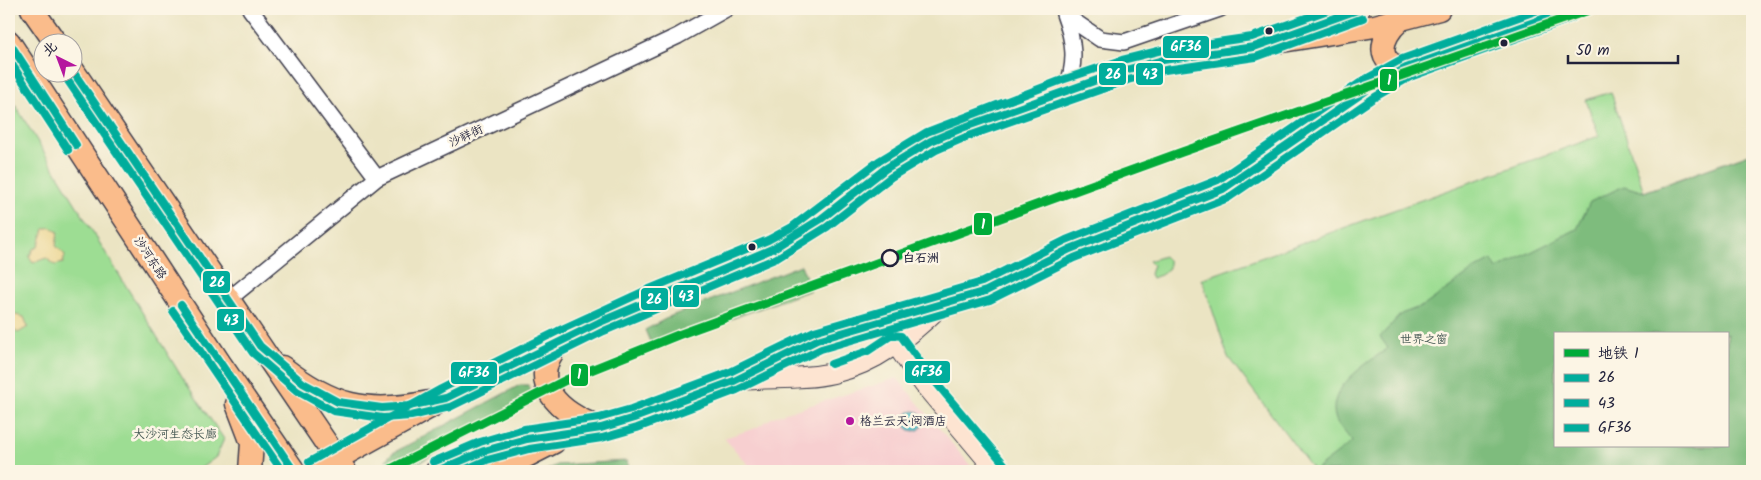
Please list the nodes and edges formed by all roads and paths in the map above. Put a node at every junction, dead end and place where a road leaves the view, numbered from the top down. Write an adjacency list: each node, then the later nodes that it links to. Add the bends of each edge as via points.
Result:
1 (32, 9): 10 (main road)
2 (250, 9): 16 (street)
3 (726, 9): 16 (street, 沙祥街, via 678,36)
4 (1220, 9): 8 (street, via 1124,42 1100,39)
5 (1360, 9): 12 (main road)
6 (1439, 9): 9 (main road)
7 (1570, 9): 13 (main road)
8 (1063, 12): 15 (street, via 1074,42 1073,67)
9 (1399, 21): 12 (main road); 13 (main road, via 1386,34 1383,47 1387,60)
10 (48, 32)
11 (9, 42): 22 (main road, 沙河东路)
12 (1254, 47): 15 (main road, via 1163,60)
13 (1406, 68): 18 (main road, via 1370,88 1223,189 1070,249 986,291)
14 (81, 82): 17 (main road)
15 (1066, 89): 19 (main road, via 931,142 885,169 805,230 772,249 650,299)
16 (377, 178): 17 (street, 沙祥街)
17 (229, 299): 21 (main road)
18 (940, 306): 20 (main road); 23 (main road, via 817,340)
19 (562, 340): 24 (main road); 25 (main road, via 546,361 546,385 560,406 582,421)
20 (896, 344): 23 (main road, via 872,360 832,374); 33 (main road, via 924,384)
21 (260, 346): 24 (main road, via 303,383 338,402 382,408); 27 (main road)
22 (219, 362): 28 (main road, via 252,443); 29 (main road, 沙河东路)
23 (734, 381): 25 (main road)
24 (446, 398): 27 (main road)
25 (601, 428): 26 (main road)
26 (576, 431): 31 (main road, via 527,439 484,451); 32 (main road)
27 (340, 465): 30 (main road)
28 (250, 471)
29 (294, 471)
30 (314, 471)
31 (437, 471)
32 (497, 471)
33 (997, 471)

